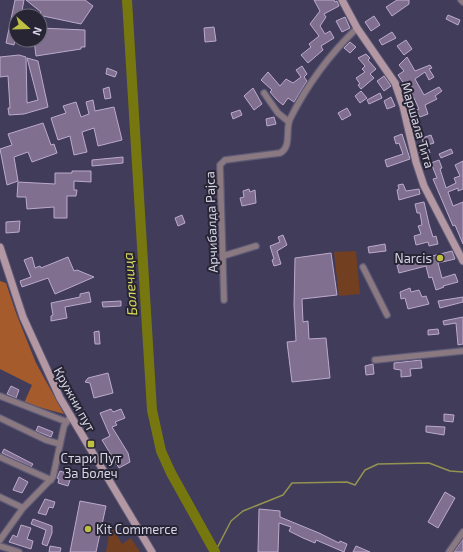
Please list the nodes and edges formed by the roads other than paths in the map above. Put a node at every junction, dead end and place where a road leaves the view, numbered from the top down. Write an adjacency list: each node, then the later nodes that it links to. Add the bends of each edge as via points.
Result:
1 (342, 0): 2 (main road, Маршала Тита)
2 (358, 28): 4 (street, Арчибалда Рајса, via 327,60); 8 (main road, Маршала Тита, via 395,83 424,186)
3 (264, 93): 4 (street, via 278,113)
4 (289, 122): 7 (street, Арчибалда Рајса, via 288,142 282,152 225,160 220,165)
5 (256, 246): 7 (street)
6 (0, 247): 16 (main road, Кружни пут, via 26,323)
7 (223, 256): 10 (street, Арчибалда Рајса)
8 (463, 261)
9 (363, 268): 11 (street)
10 (224, 300)
11 (387, 314)
12 (463, 350): 13 (street)
13 (375, 360)
14 (0, 396): 16 (street)
15 (0, 418): 17 (street)
16 (68, 419): 17 (street); 27 (main road, Кружни пут)
17 (60, 444): 19 (street, via 56,469)
18 (0, 457): 19 (street)
19 (51, 480): 21 (street)
20 (0, 497): 21 (street)
21 (23, 508): 22 (street)
22 (2, 532): 24 (street)
23 (463, 532): 28 (street)
24 (0, 540)
25 (0, 546): 26 (street)
26 (19, 552)
27 (152, 552)
28 (449, 552)

